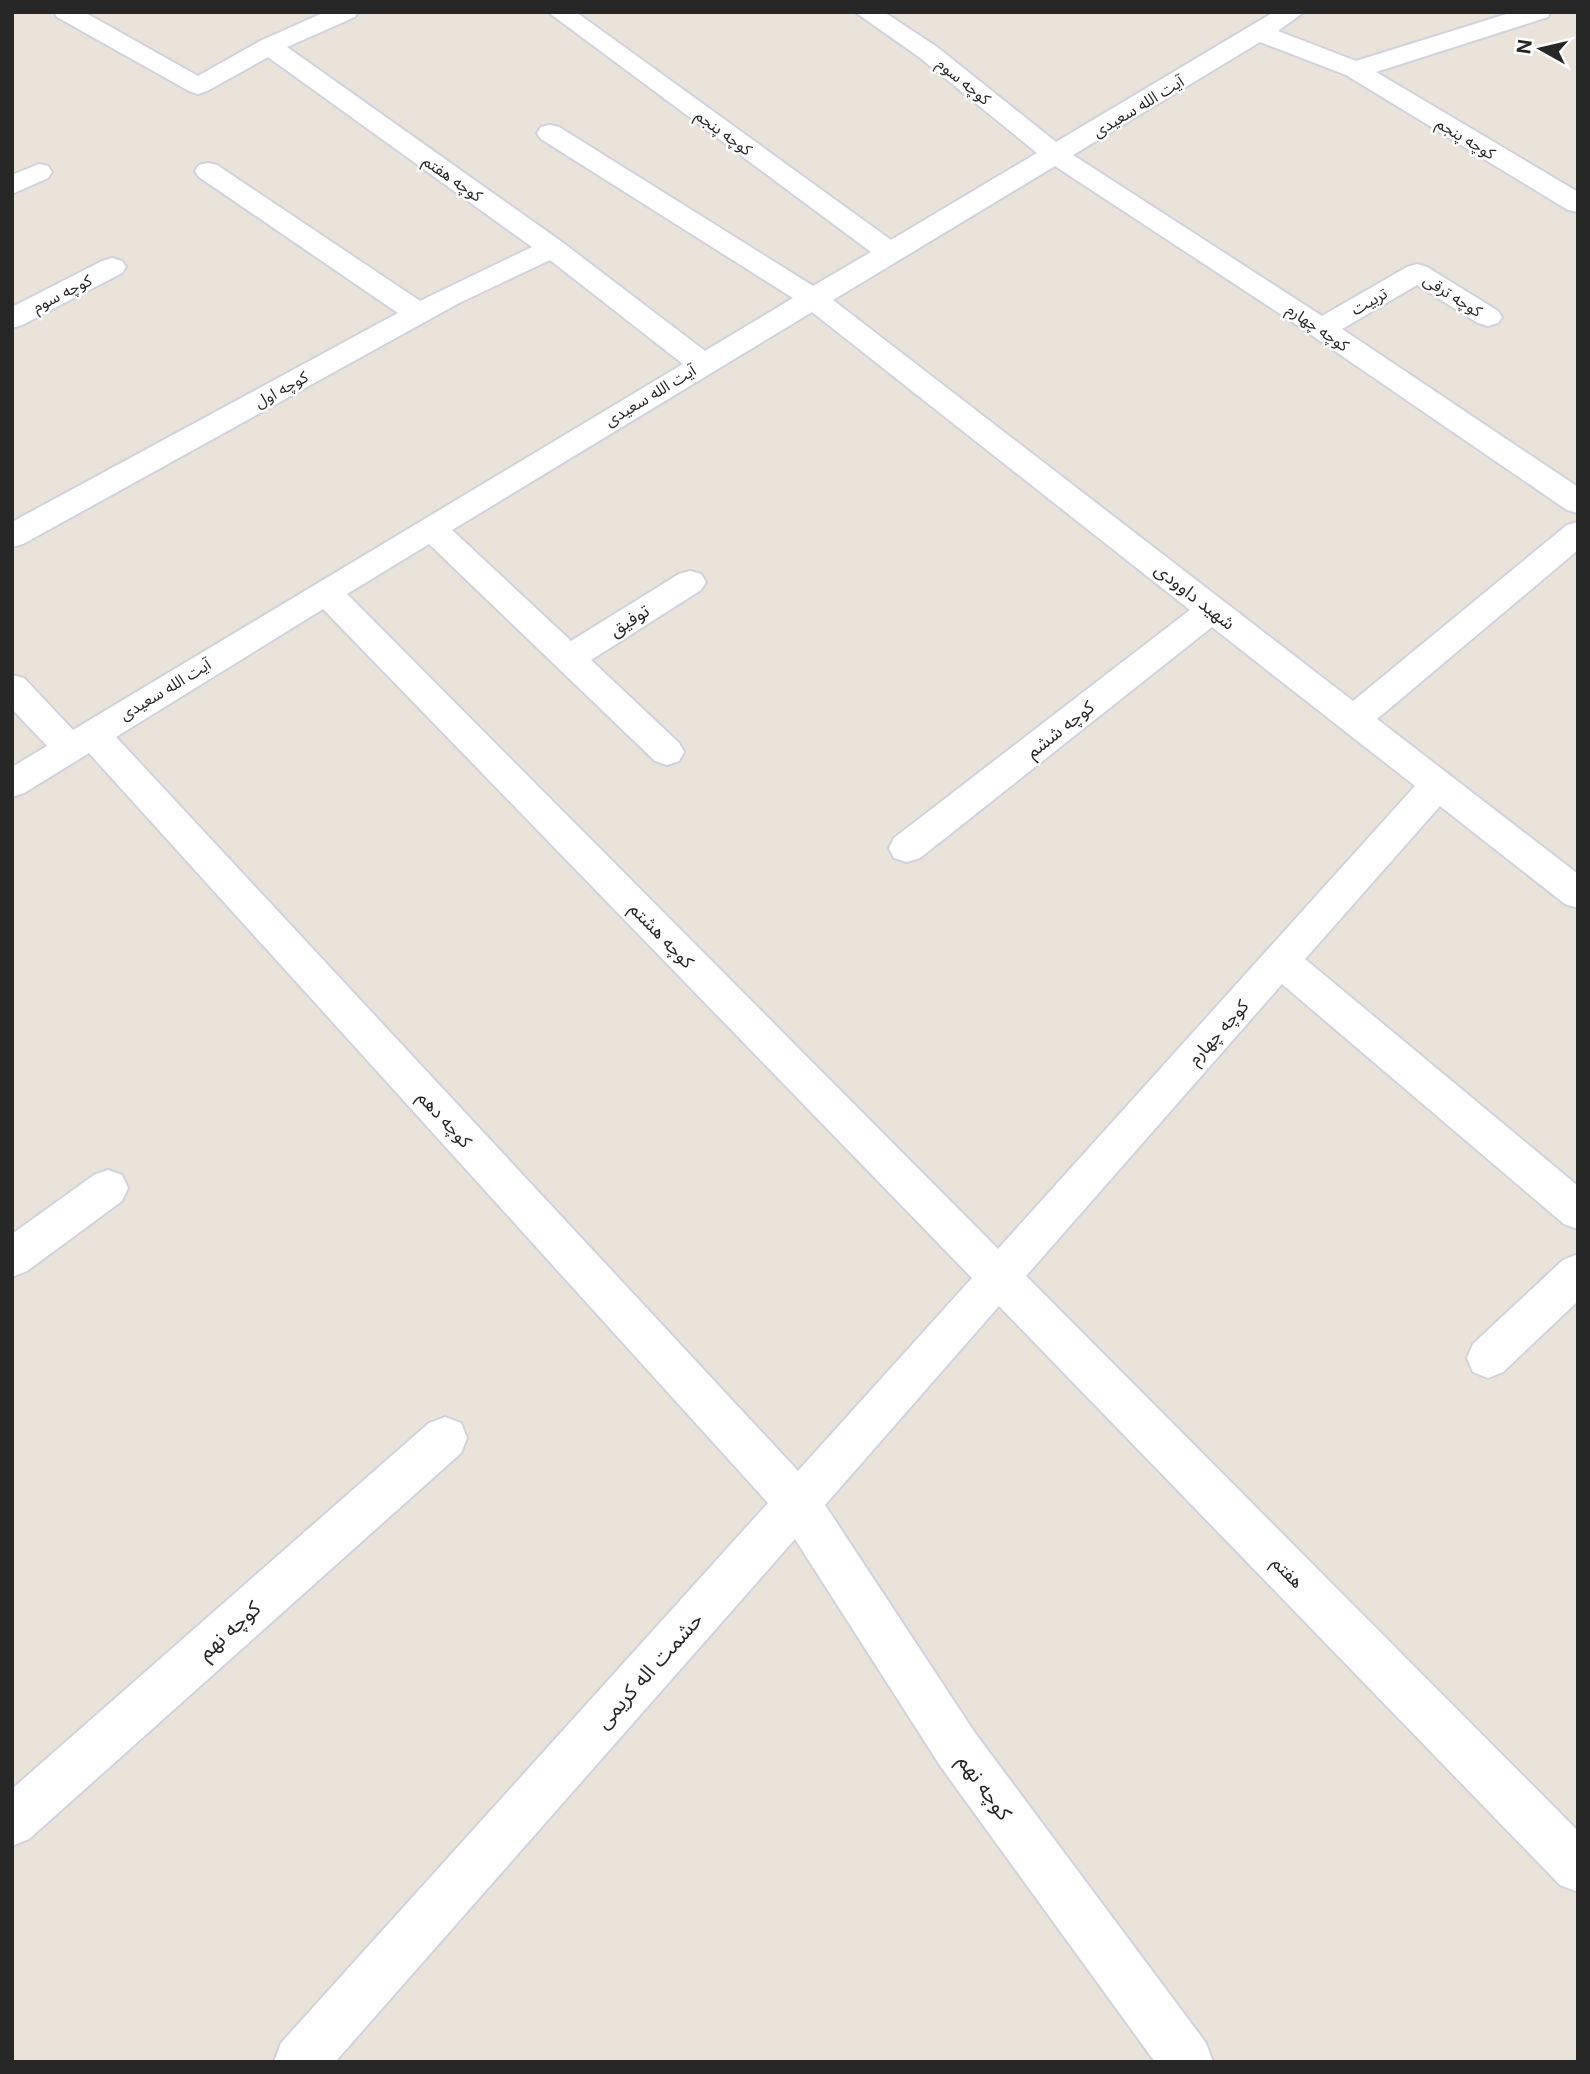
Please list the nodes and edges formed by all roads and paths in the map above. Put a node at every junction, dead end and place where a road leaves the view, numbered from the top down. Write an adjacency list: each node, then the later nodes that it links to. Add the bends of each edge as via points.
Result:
1 (66, 12): 8 (street, via 198,86)
2 (346, 12): 8 (street)
3 (560, 12): 17 (street, کوچه پنجم)
4 (867, 12): 11 (street, کوچه سوم, via 928,52)
5 (1292, 12): 7 (street, آیت الله سعیدی)
6 (1539, 12): 9 (street)
7 (1258, 32): 9 (street, کوچه پنجم); 11 (street, آیت الله سعیدی)
8 (269, 46): 16 (street, کوچه هفتم)
9 (1355, 71): 15 (street, کوچه پنجم)
10 (550, 133): 20 (street, شهید داوودی)
11 (1056, 155): 17 (street, آیت الله سعیدی); 24 (street, کوچه چهارم)
12 (208, 171): 21 (street)
13 (39, 172): 14 (street)
14 (12, 186)
15 (1578, 204)
16 (552, 248): 21 (street, کوچه اول); 25 (street, کوچه هفتم)
17 (889, 252): 20 (street, آیت الله سعیدی)
18 (112, 267): 23 (street, کوچه سوم)
19 (1417, 274): 22 (street, کوچه ترقی); 24 (street, تربیت)
20 (812, 298): 25 (street, آیت الله سعیدی); 32 (street, شهید داوودی)
21 (419, 314): 29 (street, کوچه اول)
22 (1488, 317)
23 (12, 319)
24 (1321, 328): 26 (street, کوچه چهارم)
25 (703, 364): 27 (street, آیت الله سعیدی)
26 (1578, 502)
27 (431, 528): 31 (street, آیت الله سعیدی); 33 (street)
28 (1578, 533): 35 (street)
29 (12, 536)
30 (690, 582): 33 (street, توفیق)
31 (325, 592): 36 (street, آیت الله سعیدی); 47 (street, کوچه هشتم)
32 (1212, 610): 35 (street, شهید داوودی); 40 (street, کوچه ششم)
33 (568, 659): 37 (street)
34 (12, 687): 36 (street, کوچه دهم)
35 (1353, 720): 39 (street, شهید داوودی)
36 (81, 741): 38 (street, آیت الله سعیدی); 50 (street, کوچه دهم)
37 (667, 752)
38 (12, 784)
39 (1437, 785): 41 (street, شهید داوودی); 42 (street, کوچه چهارم)
40 (907, 848)
41 (1573, 882)
42 (1281, 961): 44 (street); 47 (street, کوچه چهارم)
43 (108, 1188): 45 (street)
44 (1578, 1211)
45 (12, 1258)
46 (1578, 1273): 48 (street)
47 (998, 1278): 50 (street, حشمت اله کریمی); 52 (street, هفتم)
48 (1488, 1358)
49 (445, 1438): 51 (street, کوچه نهم)
50 (797, 1503): 53 (street, حشمت اله کریمی); 54 (street, کوچه نهم, via 958,1750)
51 (12, 1822)
52 (1578, 1867)
53 (300, 2062)
54 (1187, 2062)

